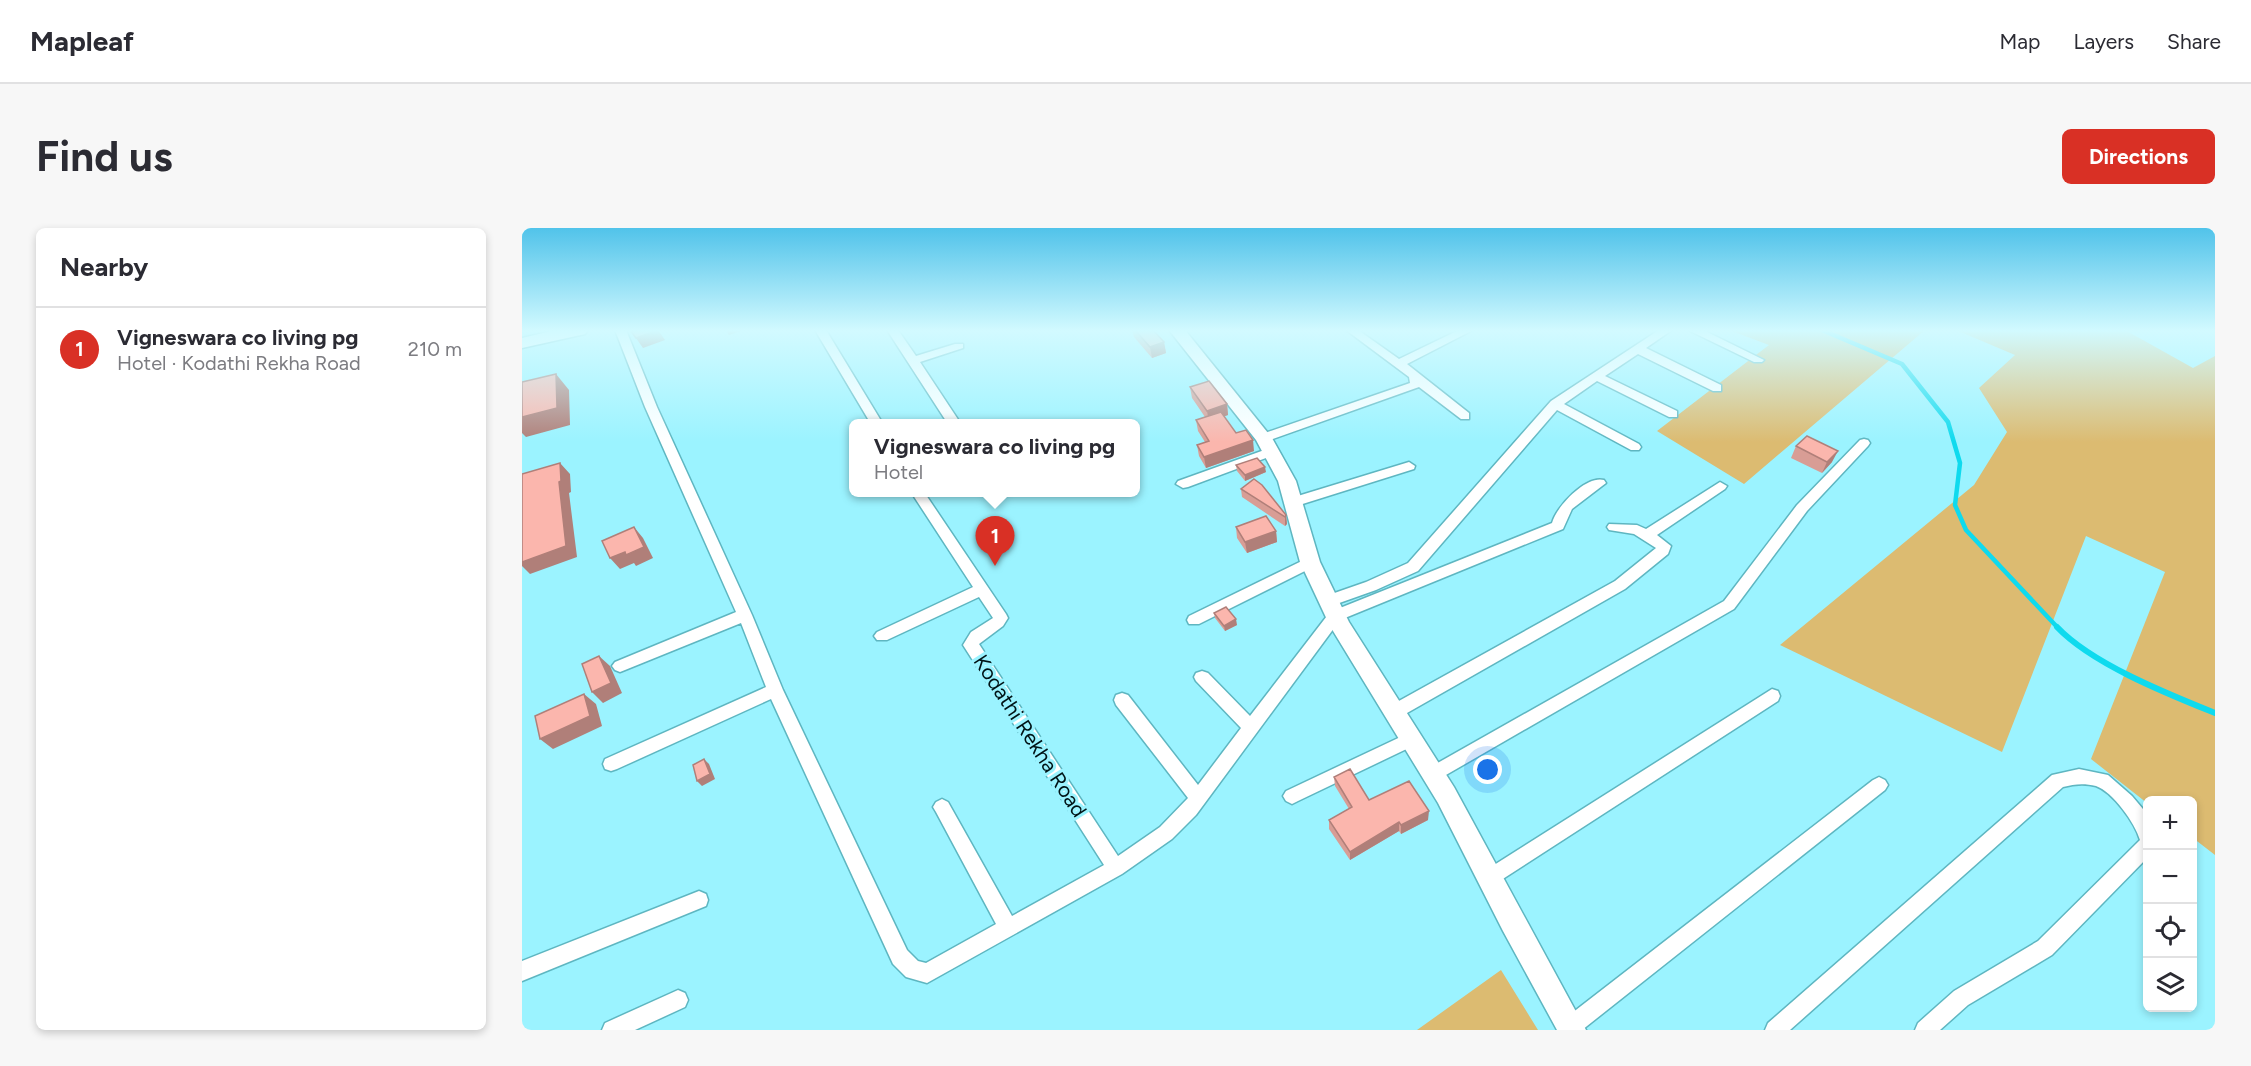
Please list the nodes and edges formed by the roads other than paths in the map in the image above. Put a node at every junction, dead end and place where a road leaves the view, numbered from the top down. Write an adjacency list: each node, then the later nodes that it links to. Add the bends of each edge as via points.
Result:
1 (635, 367): 30 (street)
2 (844, 367): 14 (street)
3 (917, 367): 15 (street)
4 (1206, 367): 17 (street)
5 (1402, 367): 9 (street)
6 (1611, 367): 8 (street)
7 (1675, 367): 10 (street)
8 (1597, 377): 11 (street); 12 (street)
9 (1417, 380): 13 (street); 17 (street, via 1415,385)
10 (1717, 388)
11 (1555, 404): 18 (street); 29 (street, via 1413,567)
12 (1672, 414)
13 (1465, 416)
14 (875, 419)
15 (953, 419)
16 (1864, 443): 42 (street, via 1802,508 1729,604)
17 (1267, 445): 21 (street); 24 (street)
18 (1635, 447)
19 (1409, 466): 24 (street)
20 (1599, 483): 29 (street, via 1567,505 1560,513 1558,526)
21 (1183, 484)
22 (1720, 486): 26 (street)
23 (920, 497): 28 (street, Kodathi Rekha Road)
24 (1293, 502): 27 (street)
25 (1614, 527): 26 (street)
26 (1647, 535): 38 (street, via 1664,546 1663,550 1620,585)
27 (1310, 562): 29 (street); 31 (street)
28 (981, 589): 32 (street); 49 (street, Kodathi Rekha Road, via 1001,618 971,640 971,645)
29 (1331, 608): 38 (street); 39 (street)
30 (745, 615): 33 (street); 35 (street)
31 (1194, 620)
32 (882, 636)
33 (620, 666)
34 (1202, 677): 39 (street)
35 (775, 690): 41 (street); 52 (street, via 900,957 913,970 927,973)
36 (1772, 696): 50 (street)
37 (1122, 700): 45 (street)
38 (1394, 712): 40 (street)
39 (1251, 728): 45 (street)
40 (1411, 739): 42 (street); 44 (street)
41 (611, 764)
42 (1433, 774): 50 (street)
43 (1879, 785): 55 (street)
44 (1292, 796)
45 (1198, 798): 49 (street, via 1166,833)
46 (942, 807): 52 (street)
47 (2143, 822): 57 (street, via 2102,780 2079,776 2058,780)
48 (2143, 849): 58 (street, via 2045,948 1961,998)
49 (1116, 868): 52 (street)
50 (1489, 878): 55 (street)
51 (699, 900): 53 (street)
52 (1008, 928)
53 (522, 971)
54 (678, 1000): 56 (street)
55 (1571, 1028)
56 (612, 1030)
57 (1775, 1030)
58 (1925, 1030)

